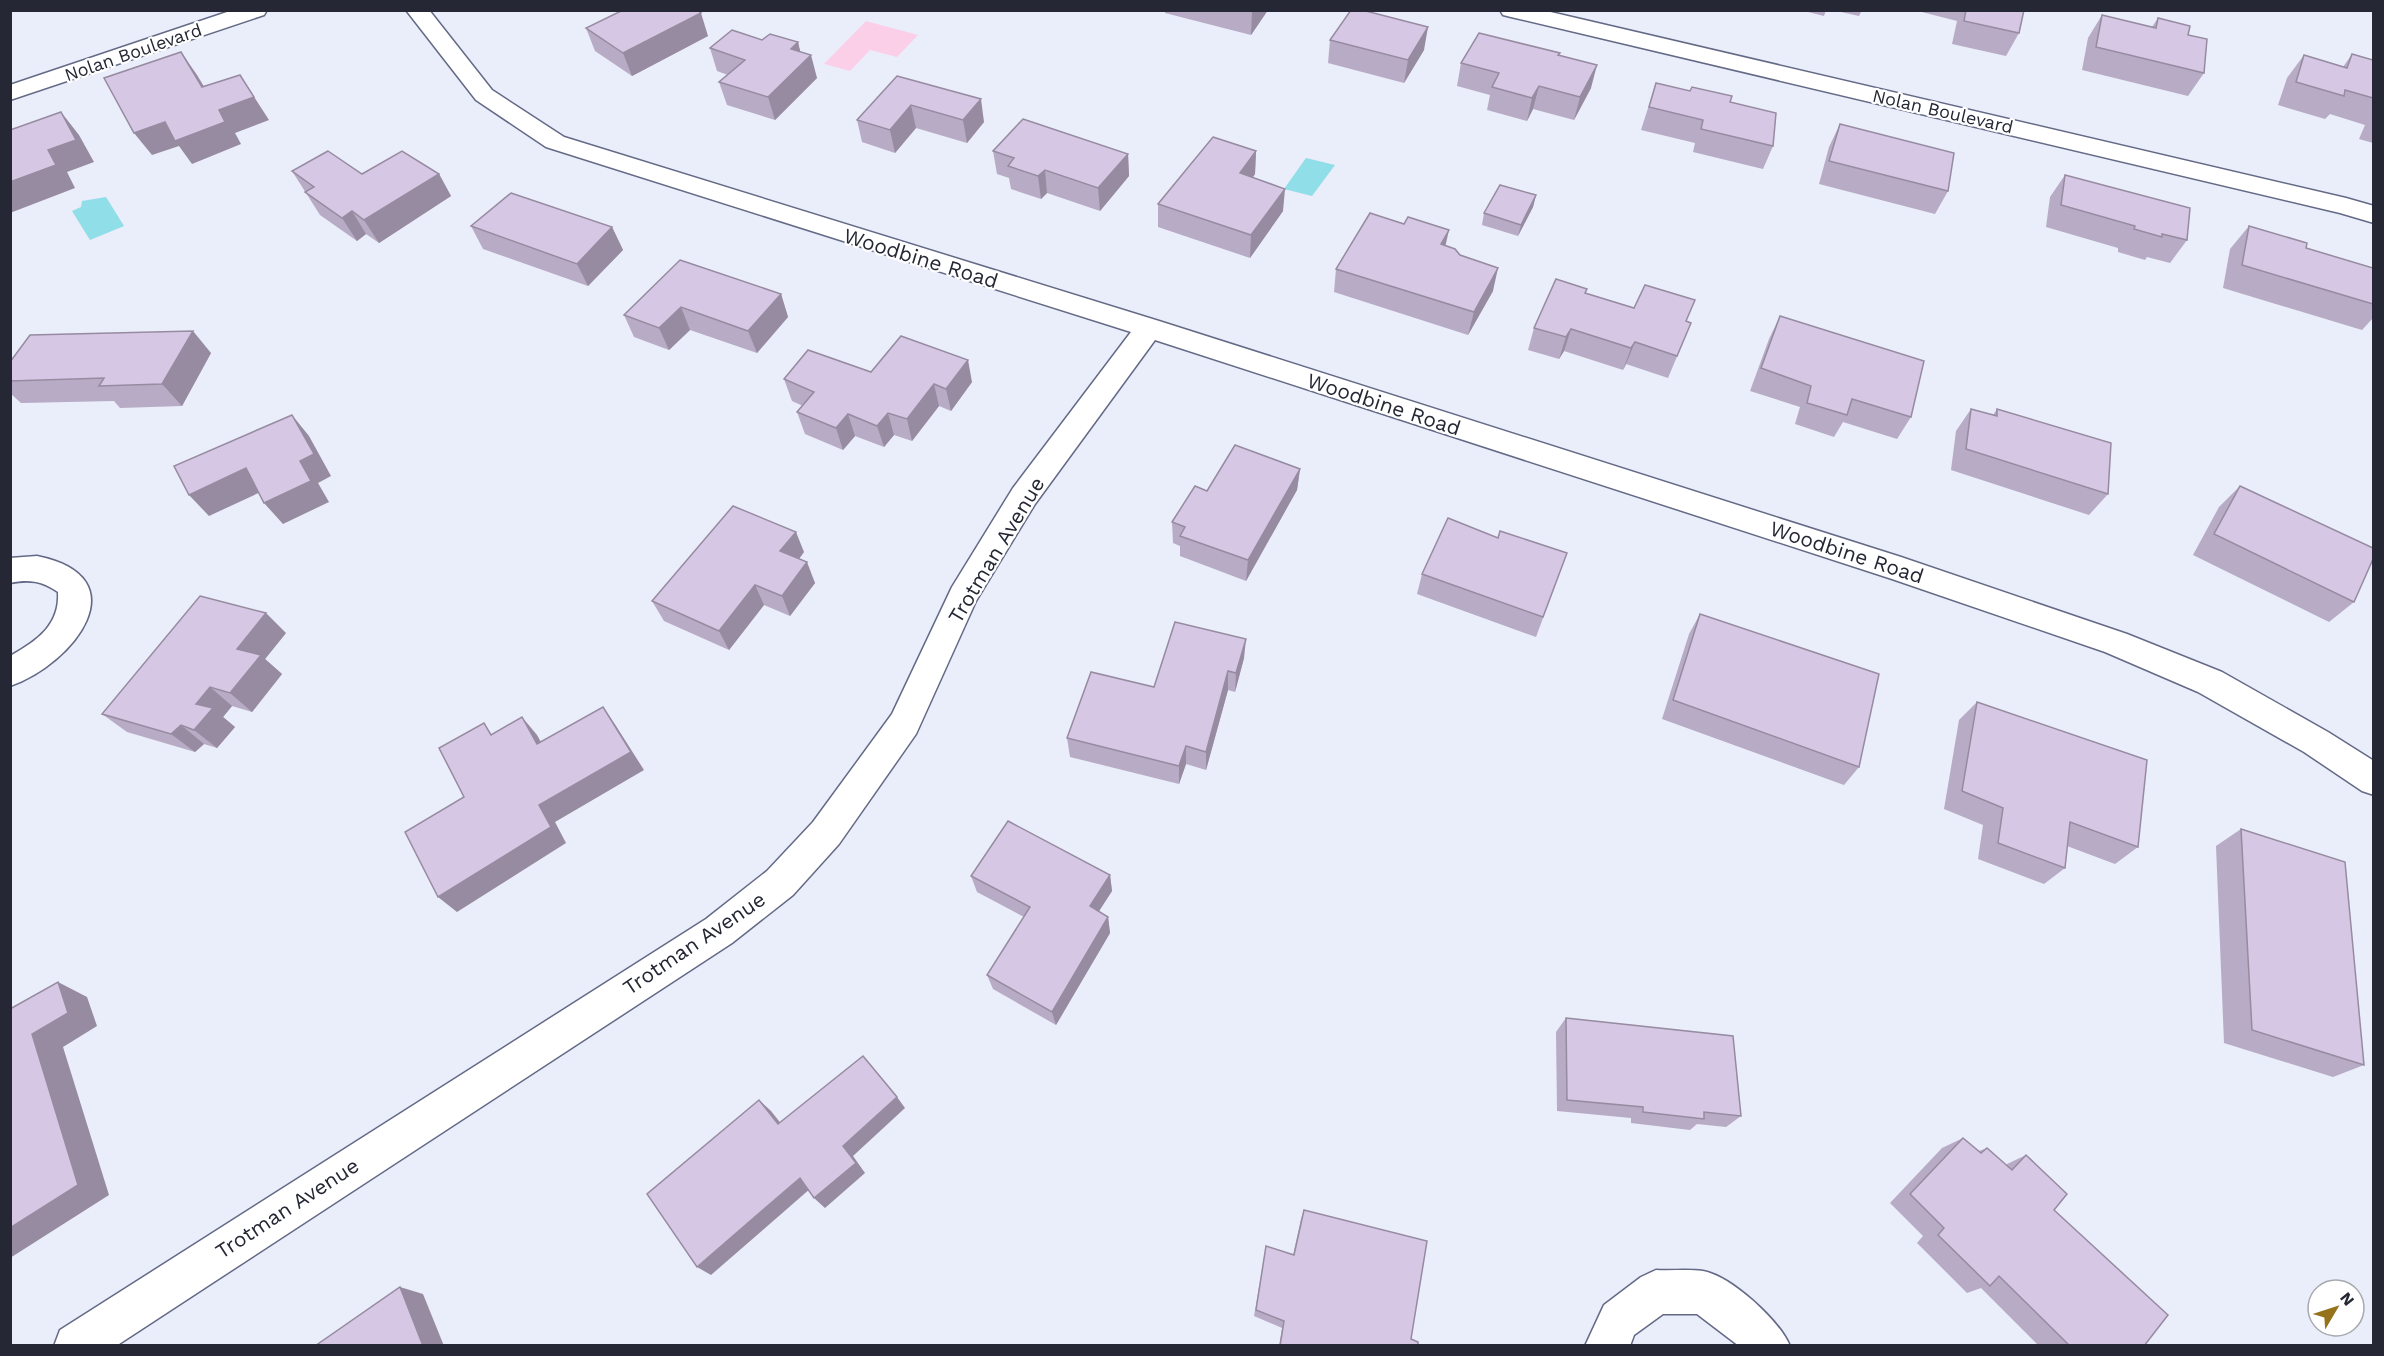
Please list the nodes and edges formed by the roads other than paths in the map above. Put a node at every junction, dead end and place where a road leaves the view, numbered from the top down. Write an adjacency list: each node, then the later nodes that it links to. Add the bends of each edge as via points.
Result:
1 (256, 10): 4 (street, Nolan Boulevard)
2 (417, 10): 6 (street, Woodbine Road, via 484,95 555,142)
3 (1511, 10): 5 (street, Nolan Boulevard)
4 (10, 93)
5 (2373, 215)
6 (1149, 328): 9 (street, Woodbine Road, via 1890,565 2116,643 2210,682 2316,742); 10 (street, Trotman Avenue, via 1024,496 963,596 904,724 826,833 780,883 719,931)
7 (10, 571): 8 (street, via 49,569 73,586 74,613 58,639)
8 (10, 672)
9 (2373, 780)
10 (75, 1346)
11 (1606, 1346): 12 (street, via 1619,1320 1656,1292 1704,1293 1753,1328)
12 (1768, 1346)

